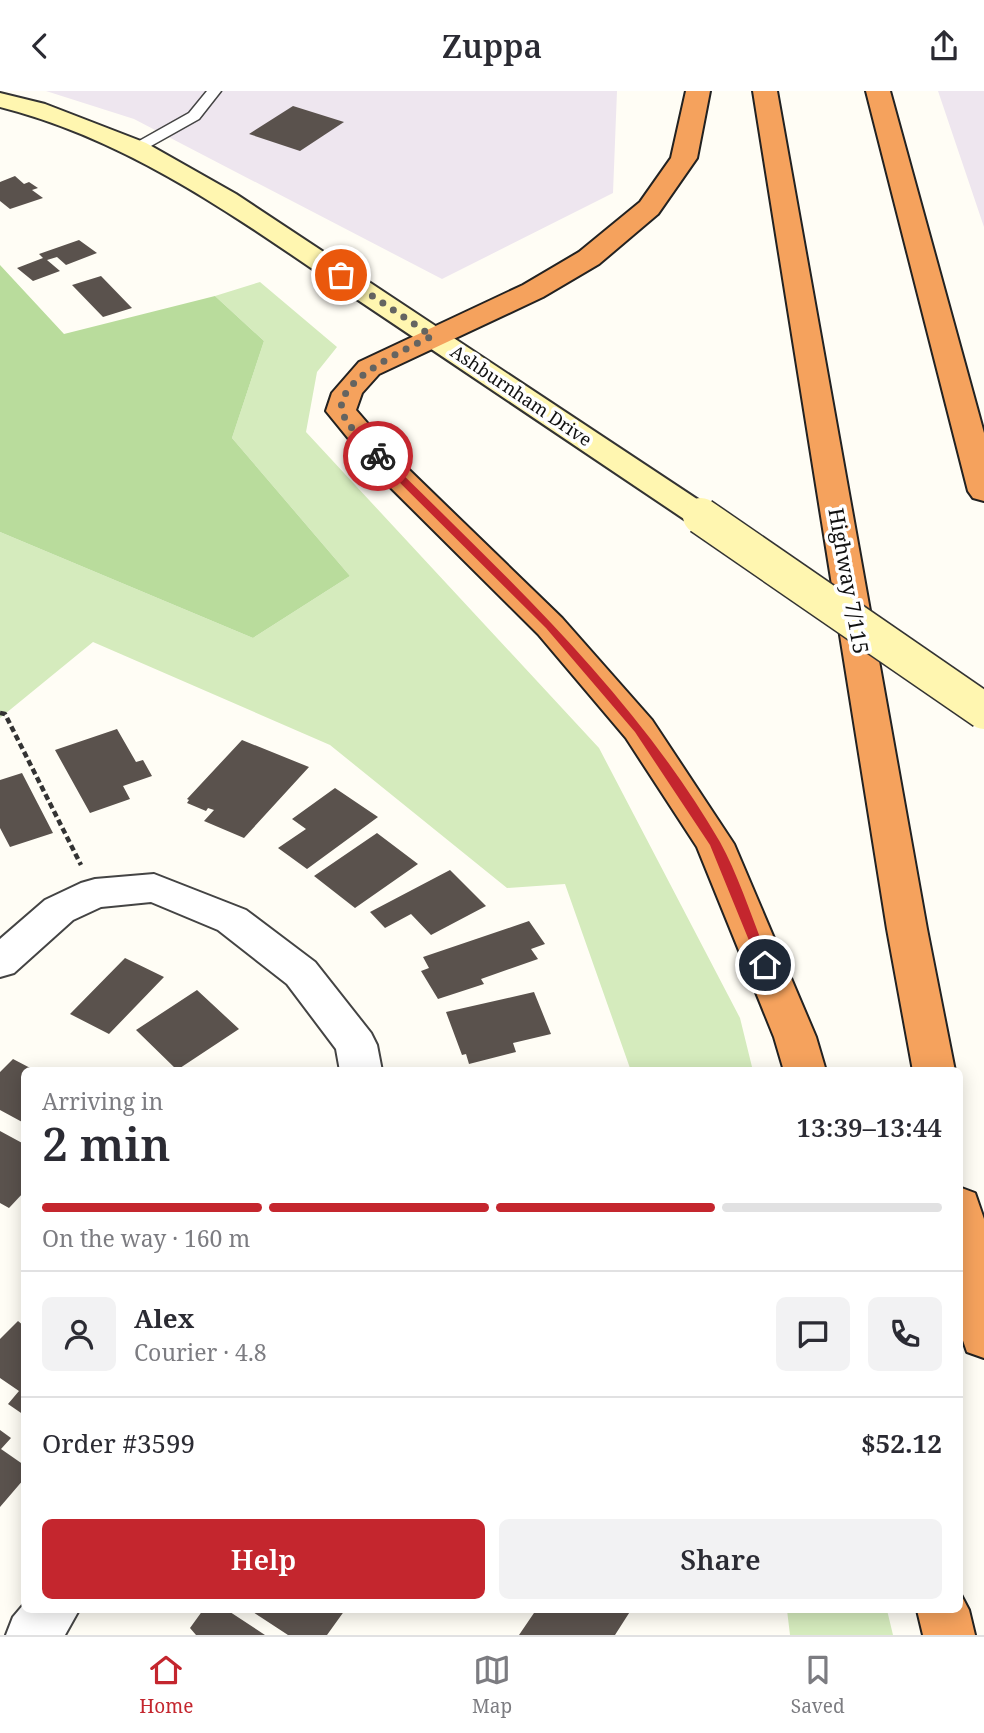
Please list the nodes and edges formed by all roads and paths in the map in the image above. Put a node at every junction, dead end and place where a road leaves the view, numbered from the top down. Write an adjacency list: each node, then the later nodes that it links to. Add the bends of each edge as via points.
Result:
1 (214, 91): 6 (lane, via 194,116)
2 (698, 91): 7 (highway, via 684,158 649,208 589,258 533,291)
3 (765, 91): 15 (highway, Highway 7/115)
4 (878, 91): 8 (highway)
5 (0, 100): 6 (main road, Ashburnham Drive)
6 (137, 148): 7 (main road, Ashburnham Drive, via 227,200)
7 (432, 336): 9 (main road, Ashburnham Drive, bridge); 14 (highway, via 369,368 354,384 341,411 390,469 550,626 639,729 715,844)
8 (984, 491)
9 (984, 711)
10 (0, 713): 11 (path, via 5,714)
11 (96, 893): 12 (street, via 59,909); 13 (street, via 154,888 232,919 301,973 356,1045)
12 (0, 962)
13 (360, 1067)
14 (804, 1067)
15 (932, 1067)
16 (963, 1227): 17 (highway)
17 (984, 1338)
18 (50, 1613): 20 (street)
19 (944, 1613): 21 (highway)
20 (32, 1635)
21 (949, 1635)

